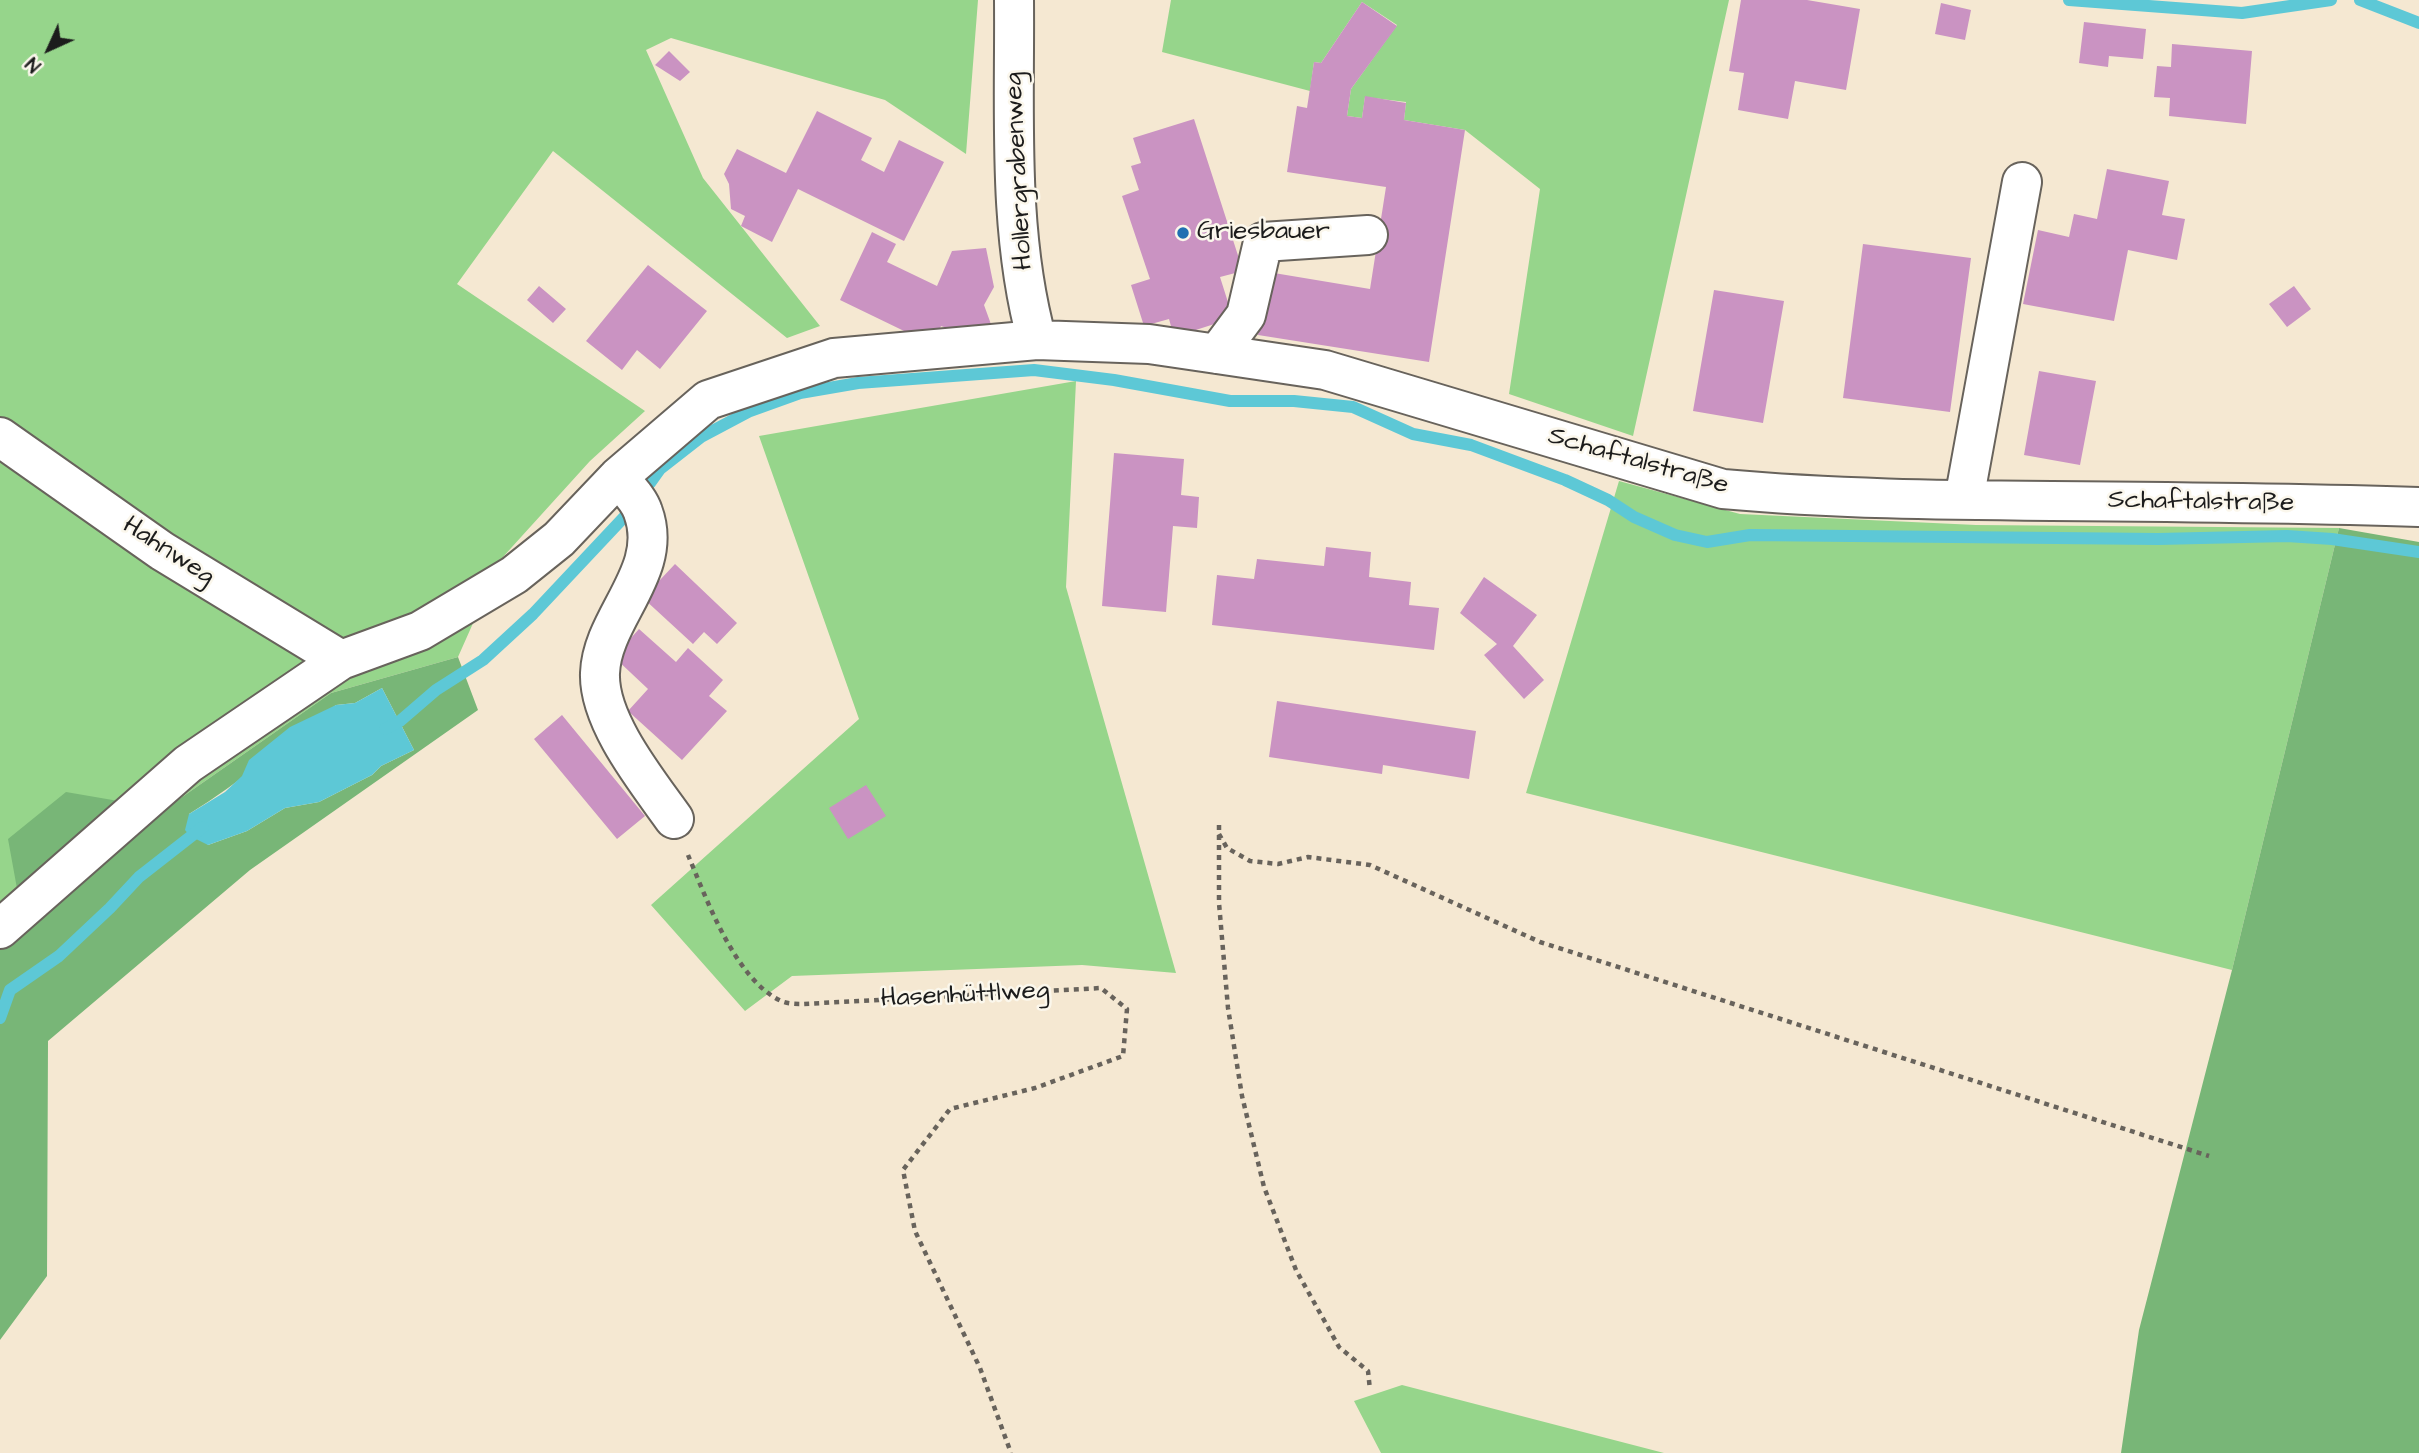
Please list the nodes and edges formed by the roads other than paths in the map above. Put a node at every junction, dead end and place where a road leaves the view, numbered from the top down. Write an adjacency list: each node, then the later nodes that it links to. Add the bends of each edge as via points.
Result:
1 (1014, 0): 4 (street, Hollergrabenweg, via 1017,221)
2 (2022, 183): 8 (street)
3 (1368, 234): 5 (street, via 1263,242 1246,315)
4 (1037, 340): 5 (street, Schaftalstraße, via 1149,344); 7 (street, Schaftalstraße, via 834,358 809,366 708,400)
5 (1217, 354): 8 (street, Schaftalstraße, via 1325,370 1723,489)
6 (0, 437): 10 (street, Hahnweg, via 162,551)
7 (618, 477): 10 (street, Schaftalstraße, via 559,539 514,575 421,631); 11 (street, via 643,510 648,535 640,575 610,635 600,675 608,719)
8 (1964, 500): 9 (street, Schaftalstraße)
9 (2419, 507)
10 (341, 660): 12 (street, Schaftalstraße, via 188,764)
11 (674, 819)
12 (0, 929)

